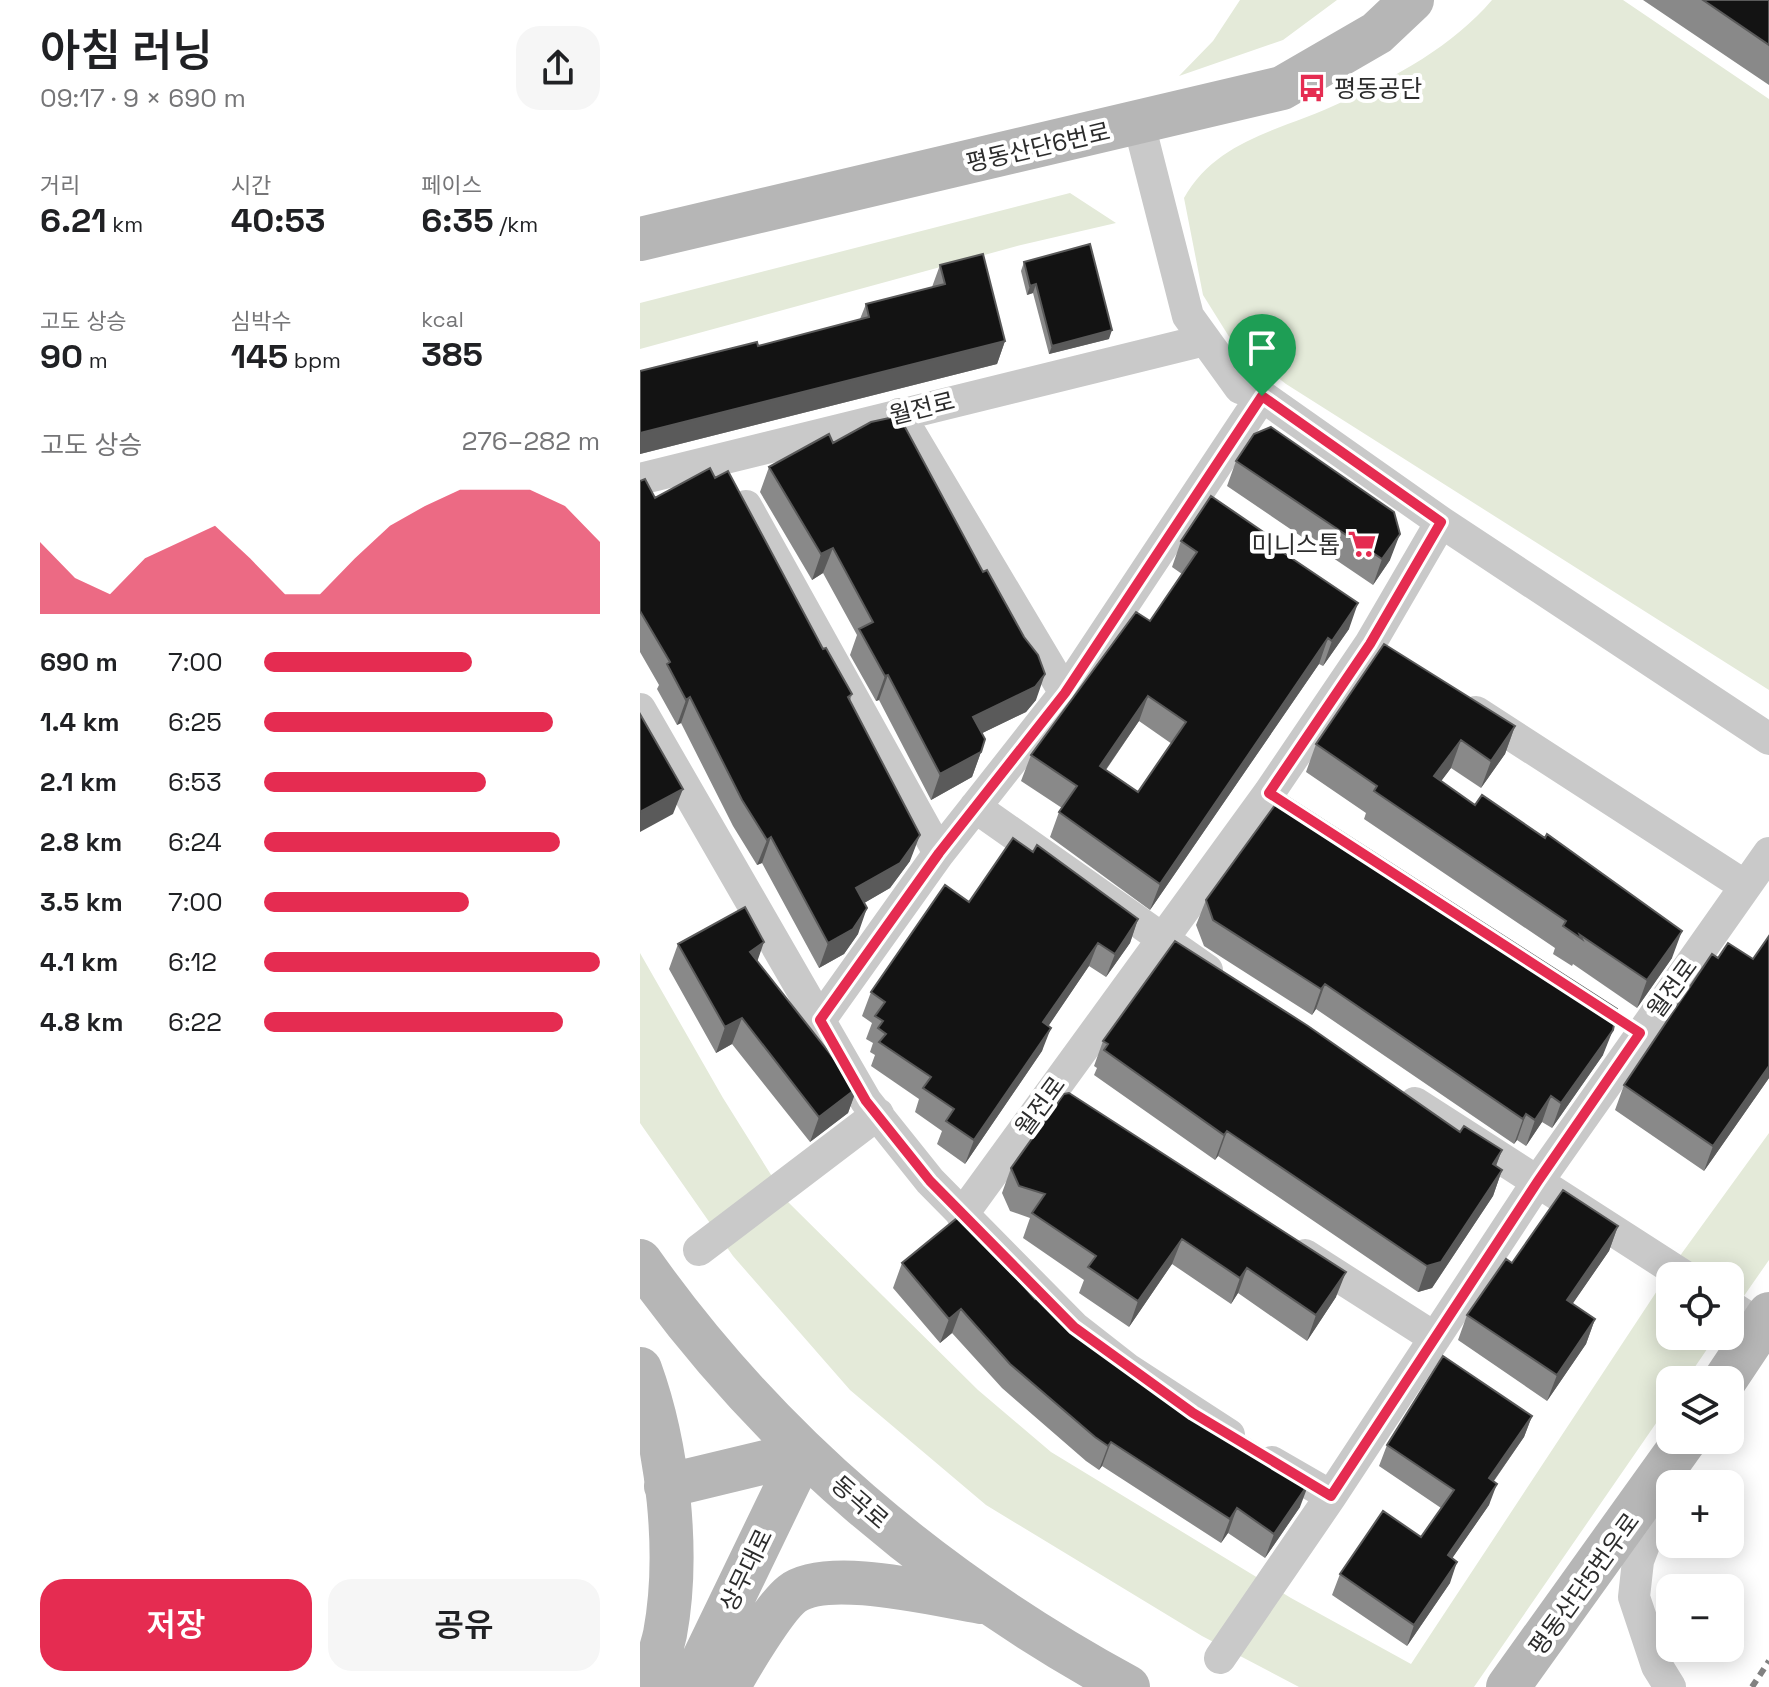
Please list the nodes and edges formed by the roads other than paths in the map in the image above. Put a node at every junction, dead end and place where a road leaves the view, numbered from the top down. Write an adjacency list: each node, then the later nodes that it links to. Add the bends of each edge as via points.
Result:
1 (1412, 0): 2 (main road, 평동산단6번로, via 1377,33 1282,88)
2 (1139, 124): 3 (main road, 평동산단6번로); 4 (street, via 1188,316)
3 (640, 239)
4 (1205, 340): 5 (street, via 1240,388); 6 (street, 월전로)
5 (1262, 396): 9 (street); 12 (street)
6 (899, 414): 7 (street, 월전로); 12 (street)
7 (721, 462): 8 (street, 월전로); 17 (street)
8 (640, 479)
9 (1441, 522): 10 (street, 월전로); 15 (street)
10 (1370, 644): 11 (street); 20 (street, 월전로, via 1282,802)
11 (1397, 661)
12 (1065, 693): 16 (street)
13 (1450, 696): 19 (street)
14 (640, 709): 22 (street)
15 (1769, 739)
16 (975, 807): 17 (street); 20 (street)
17 (939, 853): 22 (street)
18 (1769, 853): 19 (street, 월전로)
19 (1745, 886): 25 (street, 월전로, via 1627,1024)
20 (1163, 942): 21 (street); 26 (street, 월전로, via 1063,1098)
21 (1230, 985)
22 (820, 1020): 24 (street)
23 (1390, 1087): 25 (street)
24 (878, 1114): 26 (street); 28 (street)
25 (1538, 1181): 30 (street); 32 (street, 월전로)
26 (962, 1215): 39 (street, via 1074,1327 1129,1370)
27 (1279, 1237): 32 (street)
28 (699, 1250)
29 (640, 1261): 35 (main road, 동곡로)
30 (1662, 1262)
31 (1753, 1315): 33 (main road)
32 (1435, 1338): 39 (street, 월전로)
33 (1731, 1366)
34 (640, 1369): 37 (main road)
35 (803, 1453): 37 (main road); 40 (main road, 동곡로); 43 (main road, 상무대로)
36 (1676, 1454): 38 (main road, 평동산단5번우로)
37 (666, 1486): 42 (main road, via 672,1531 665,1634)
38 (1652, 1490): 46 (main road, 평동산단5번우로); 47 (street, via 1651,1526 1638,1561 1634,1597 1657,1666)
39 (1331, 1496): 41 (street, 월전로)
40 (984, 1602): 44 (main road, via 840,1580 792,1594); 45 (main road, 동곡로)
41 (1220, 1658)
42 (649, 1687)
43 (690, 1687)
44 (728, 1687)
45 (1128, 1687)
46 (1508, 1687)
47 (1670, 1687)

